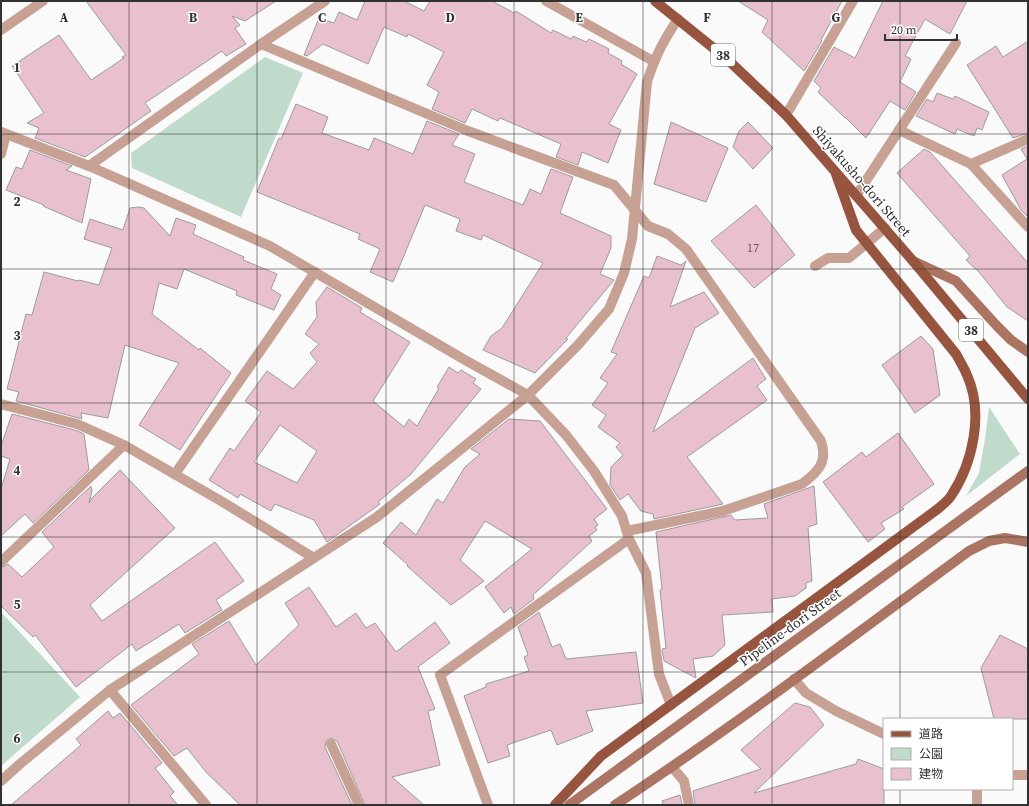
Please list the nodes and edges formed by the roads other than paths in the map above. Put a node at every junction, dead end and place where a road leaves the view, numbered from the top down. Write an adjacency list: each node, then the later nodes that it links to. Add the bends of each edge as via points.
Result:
1 (43, 1): 7 (street)
2 (325, 1): 9 (street)
3 (546, 1): 10 (street)
4 (655, 1): 6 (main road, Shiyakusho-dori Street / 38)
5 (853, 1): 11 (street)
6 (678, 19): 10 (street); 11 (main road, Shiyakusho-dori Street / 38, via 727,59)
7 (1, 30)
8 (956, 43): 12 (street)
9 (261, 44): 17 (street); 20 (street, via 468,131 614,185)
10 (653, 61): 20 (street, via 647,82)
11 (786, 115): 18 (main road, Shiyakusho-dori Street / 38)
12 (899, 130): 16 (street); 19 (street)
13 (4, 133): 15 (street); 17 (street)
14 (1028, 139): 16 (street)
15 (1, 154)
16 (971, 164): 21 (street)
17 (89, 166): 26 (street, via 270,246)
18 (836, 174): 19 (main road, Shiyakusho-dori Street / 38); 23 (main road, via 856,230)
19 (856, 196): 22 (main road, Shiyakusho-dori Street / 38)
20 (635, 210): 28 (street, via 632,239 624,273 609,309 578,345); 34 (street, via 648,226 668,234 686,249 821,441 824,450 819,468 802,484 723,510)
21 (1028, 227)
22 (885, 228): 23 (street); 24 (main road, Shiyakusho-dori Street / 38)
23 (867, 244): 25 (street, via 849,258 828,258); 40 (main road, via 956,354 968,376 976,413 975,432 972,451 959,482 950,498 935,511)
24 (913, 261): 27 (main road, via 956,280 996,326); 29 (main road, Shiyakusho-dori Street / 38)
25 (815, 266)
26 (315, 272): 28 (street); 33 (street)
27 (1028, 352)
28 (528, 395): 34 (street, via 566,435 594,471 622,516); 36 (street, via 377,517)
29 (1028, 399)
30 (1, 404): 31 (street, via 77,424)
31 (124, 444): 33 (street); 37 (street)
32 (1028, 471): 52 (main road, Pipeline-dori Street)
33 (175, 474): 36 (street)
34 (628, 535): 40 (street, via 646,573 659,674); 50 (street, via 440,675)
35 (1028, 542): 38 (main road, via 1005,538 989,541 969,551)
36 (314, 558): 39 (street)
37 (1, 562)
38 (794, 680): 41 (street, via 806,693); 43 (main road)
39 (110, 690): 46 (street); 48 (street)
40 (671, 705): 51 (main road, via 601,756)
41 (883, 734)
42 (331, 744): 49 (street)
43 (672, 767): 53 (main road); 54 (street, via 684,781)
44 (1013, 775): 45 (street)
45 (1028, 775)
46 (1, 781)
47 (977, 790): 55 (street)
48 (206, 805)
49 (359, 805)
50 (488, 805)
51 (555, 805)
52 (568, 805)
53 (614, 805)
54 (689, 805)
55 (977, 805)

